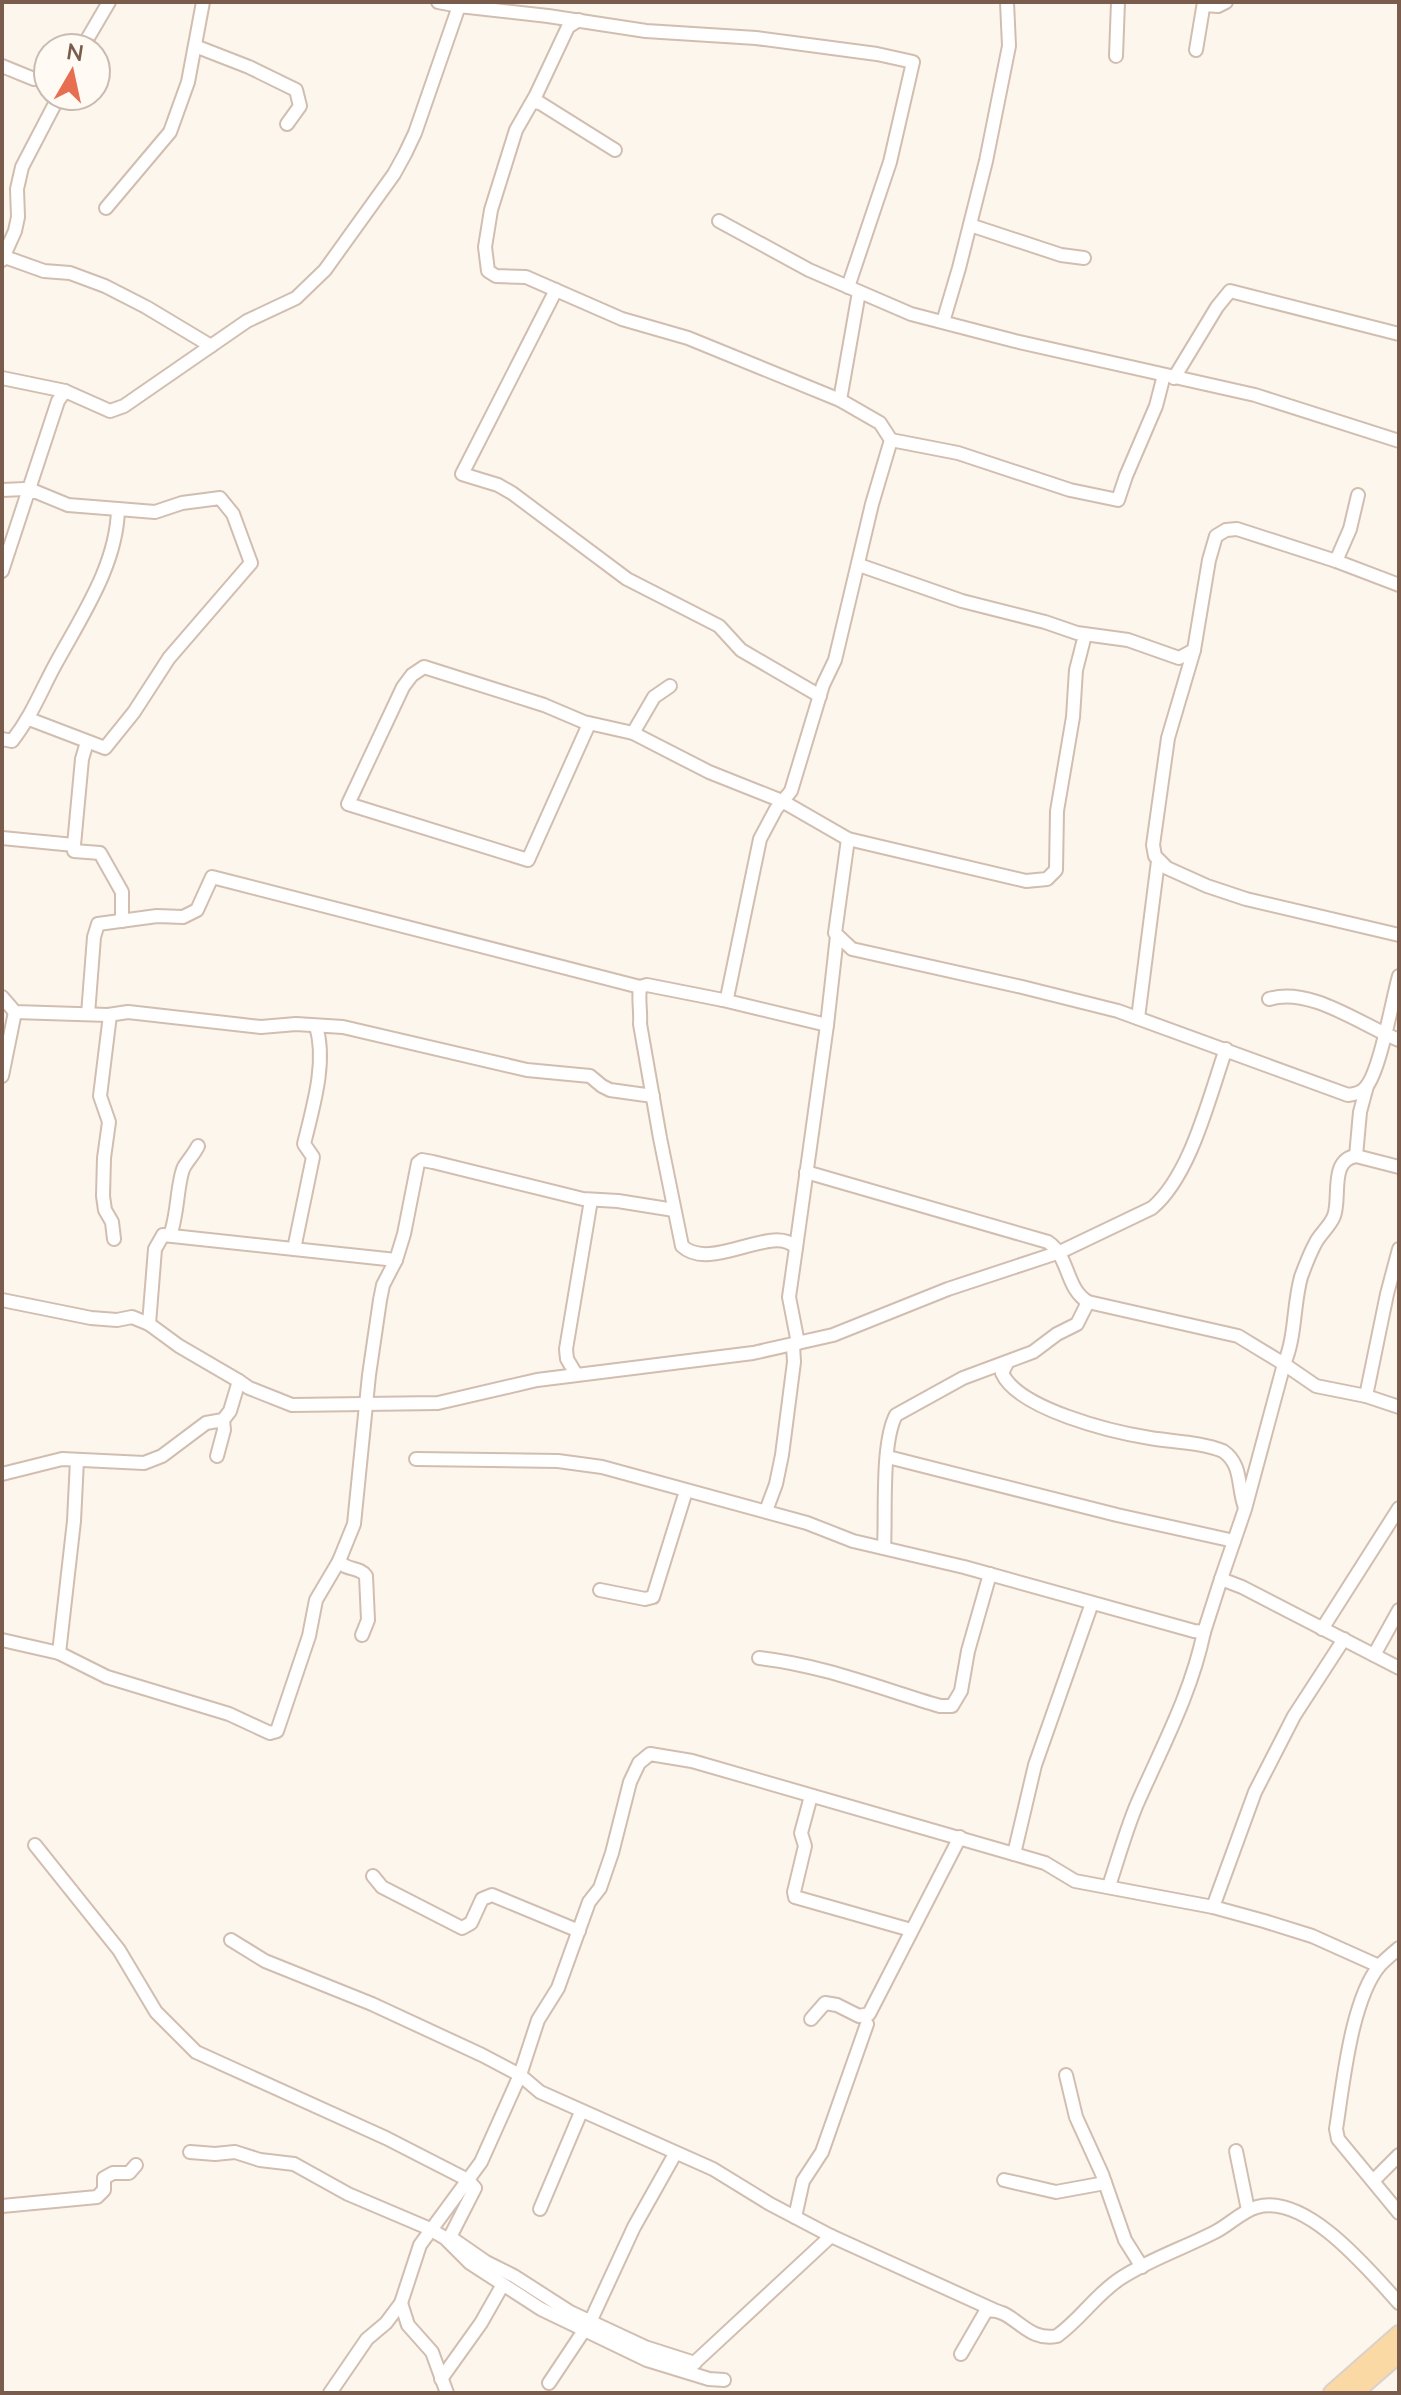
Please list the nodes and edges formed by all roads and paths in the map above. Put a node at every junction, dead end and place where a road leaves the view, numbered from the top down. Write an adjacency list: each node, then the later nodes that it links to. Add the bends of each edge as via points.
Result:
1 (109, 2): 11 (street)
2 (203, 2): 12 (street)
3 (439, 2): 8 (street)
4 (1007, 2): 23 (street, via 1009,46)
5 (1118, 2): 14 (street)
6 (1226, 2): 7 (street)
7 (1204, 3): 13 (street)
8 (459, 6): 9 (street); 30 (street, via 415,133 394,174 343,247 296,298 247,321)
9 (534, 8): 10 (street)
10 (571, 22): 17 (street); 27 (street, via 820,46 913,62)
11 (91, 32)
12 (195, 46): 19 (street, via 296,90 300,106); 21 (street, via 170,132)
13 (1196, 50)
14 (1116, 56)
15 (2, 66): 16 (street)
16 (32, 78)
17 (536, 100): 20 (street); 26 (street, via 516,130 491,210 486,263 493,276 526,277)
18 (51, 112): 24 (street, via 22,167 18,217)
19 (287, 124)
20 (615, 150)
21 (106, 208)
22 (719, 221): 27 (street)
23 (970, 225): 25 (street); 28 (street)
24 (3, 257): 30 (street, via 105,286)
25 (1084, 258)
26 (556, 290): 35 (street); 51 (street, via 462,474 512,493 627,579 719,626 741,650)
27 (853, 290): 28 (street); 35 (street)
28 (943, 322): 32 (street)
29 (1399, 334): 32 (street, via 1230,291)
30 (211, 346): 34 (street, via 110,411)
31 (2, 367): 33 (street)
32 (1169, 376): 36 (street, via 1119,500 1070,490 958,453); 37 (street, via 1255,395)
33 (5, 378): 34 (street)
34 (65, 391): 39 (street)
35 (840, 400): 36 (street, via 880,423)
36 (891, 440): 43 (street)
37 (1399, 441)
38 (2, 490): 39 (street)
39 (28, 493): 41 (street, via 68,505); 44 (street)
40 (1358, 495): 42 (street)
41 (118, 509): 52 (street, via 103,573); 56 (street, via 155,512 220,498 233,514 251,563 169,658 105,748)
42 (1336, 561): 45 (street); 47 (street, via 1237,529 1222,531 1209,560)
43 (859, 565): 46 (street); 51 (street, via 835,660)
44 (2, 571)
45 (1399, 585)
46 (1085, 635): 48 (street, via 1128,640); 59 (street, via 1057,811 1054,875 1026,881)
47 (1194, 650): 48 (street); 49 (street)
48 (1179, 658): 49 (street)
49 (1184, 683): 61 (street, via 1168,738 1155,818 1153,849)
50 (670, 686): 54 (street, via 654,697)
51 (820, 696): 57 (street, via 791,791)
52 (29, 719): 55 (street, via 12,741); 56 (street)
53 (589, 724): 53 (street, via 528,860 348,804 403,687 424,667); 54 (street)
54 (633, 733): 57 (street)
55 (2, 739)
56 (87, 742): 60 (street)
57 (782, 801): 59 (street); 69 (street, via 760,839)
58 (2, 838): 60 (street)
59 (848, 839): 64 (street)
60 (74, 845): 62 (street, via 74,851 100,853 122,892)
61 (1158, 861): 63 (street, via 1187,878 1246,899); 73 (street)
62 (122, 921): 66 (street, via 183,917 197,910 212,877); 71 (street, via 98,924)
63 (1399, 935)
64 (837, 936): 73 (street, via 852,949 881,957); 74 (street)
65 (1399, 976): 76 (street)
66 (640, 987): 69 (street); 82 (street, via 640,1024)
67 (2, 997): 70 (street)
68 (1269, 999): 76 (street, via 1321,1002)
69 (723, 1000): 74 (street)
70 (15, 1012): 71 (street); 79 (street)
71 (88, 1014): 72 (street)
72 (110, 1015): 75 (street); 91 (street, via 100,1096 109,1122 103,1196)
73 (1138, 1018): 78 (street)
74 (827, 1025): 87 (street)
75 (316, 1026): 82 (street, via 343,1027 527,1070 590,1076 610,1090); 93 (street, via 320,1077 304,1144 313,1157)
76 (1385, 1034): 77 (street); 80 (street)
77 (1399, 1040)
78 (1226, 1049): 81 (street); 95 (street, via 1180,1175 1161,1200)
79 (2, 1076)
80 (1367, 1086): 81 (street); 83 (street)
81 (1348, 1095): 83 (street)
82 (653, 1096): 89 (street)
83 (1360, 1112): 85 (street)
84 (198, 1146): 90 (street, via 184,1167)
85 (1356, 1156): 86 (street); 104 (street, via 1341,1167 1335,1213 1302,1276)
86 (1399, 1167)
87 (806, 1172): 92 (street); 95 (street, via 1048,1242)
88 (591, 1200): 89 (street); 97 (street, via 422,1160); 105 (street, via 566,1349)
89 (674, 1210): 92 (street, via 682,1246 690,1252 778,1240)
90 (170, 1235): 93 (street); 101 (street, via 163,1235 155,1249)
91 (114, 1239)
92 (796, 1248): 102 (street, via 789,1297)
93 (294, 1249): 97 (street)
94 (1399, 1249): 107 (street)
95 (1060, 1252): 96 (street); 98 (street)
96 (1044, 1257): 98 (street); 102 (street)
97 (396, 1260): 108 (street, via 380,1300)
98 (1065, 1266): 100 (street, via 1073,1287)
99 (2, 1300): 101 (street, via 91,1318 132,1317)
100 (1088, 1302): 103 (street, via 1073,1327); 104 (street, via 1238,1336)
101 (149, 1324): 106 (street)
102 (796, 1344): 105 (street, via 711,1360); 119 (street, via 782,1455)
103 (1007, 1363): 112 (street, via 963,1378 896,1415); 118 (street, via 1002,1375 1019,1394 1062,1414 1147,1438 1223,1451 1238,1469)
104 (1284, 1364): 107 (street, via 1316,1386); 118 (street)
105 (576, 1374): 108 (street, via 449,1402)
106 (239, 1381): 108 (street, via 292,1405); 110 (street)
107 (1366, 1396): 109 (street)
108 (368, 1403): 122 (street, via 356,1515)
109 (1399, 1407)
110 (223, 1420): 111 (street); 114 (street, via 206,1423 144,1463)
111 (217, 1456)
112 (888, 1457): 120 (street); 121 (street)
113 (416, 1459): 116 (street, via 558,1461 602,1467)
114 (77, 1460): 115 (street); 133 (street)
115 (2, 1474)
116 (686, 1491): 119 (street); 125 (street, via 653,1597)
117 (1399, 1508): 128 (street)
118 (1245, 1509): 120 (street)
119 (766, 1511): 121 (street)
120 (1234, 1541): 124 (street)
121 (884, 1548): 123 (street)
122 (339, 1561): 130 (street, via 366,1576 368,1620); 133 (street, via 316,1600 277,1731 270,1733 229,1714 107,1677)
123 (990, 1574): 126 (street); 135 (street, via 961,1691 952,1706 811,1666)
124 (1221, 1579): 128 (street); 129 (street)
125 (600, 1590)
126 (1092, 1603): 129 (street); 140 (street, via 1035,1765)
127 (1399, 1610): 134 (street)
128 (1322, 1629): 131 (street)
129 (1204, 1632): 142 (street, via 1192,1682 1136,1806)
130 (362, 1635)
131 (1344, 1639): 134 (street); 143 (street, via 1294,1716 1255,1792)
132 (2, 1640): 133 (street)
133 (59, 1653)
134 (1374, 1655): 136 (street)
135 (759, 1658)
136 (1399, 1668)
137 (811, 1796): 138 (street); 144 (street, via 801,1833 805,1846 795,1897); 145 (street, via 650,1754 630,1782 612,1853)
138 (960, 1837): 140 (street); 144 (street)
139 (35, 1845): 159 (street, via 119,1950 156,2012 196,2052)
140 (1014, 1854): 142 (street, via 1045,1863 1075,1881)
141 (373, 1876): 145 (street, via 382,1887 462,1928 471,1923 482,1899 492,1895)
142 (1109, 1886): 143 (street)
143 (1213, 1907): 148 (street, via 1312,1936)
144 (911, 1930): 149 (street, via 869,2014 859,2016 825,2003)
145 (579, 1931): 151 (street, via 558,1988 538,2020)
146 (231, 1940): 151 (street, via 265,1961 372,2004)
147 (1399, 1948): 148 (street)
148 (1379, 1966): 161 (street, via 1362,2000 1336,2129 1338,2139)
149 (811, 2019)
150 (867, 2024): 167 (street, via 822,2152 803,2181)
151 (520, 2075): 153 (street, via 540,2092); 159 (street)
152 (1066, 2075): 162 (street, via 1076,2117)
153 (581, 2112): 156 (street); 164 (street)
154 (1236, 2151): 165 (street)
155 (190, 2152): 168 (street, via 235,2152 294,2164)
156 (675, 2154): 167 (street, via 713,2169); 175 (street)
157 (1399, 2155): 161 (street)
158 (136, 2165): 163 (street, via 129,2173 104,2178 104,2190 97,2197)
159 (468, 2180): 168 (street); 175 (street, via 475,2188 472,2198 450,2237)
160 (1004, 2180): 162 (street, via 1056,2192)
161 (1374, 2180): 166 (street)
162 (1105, 2183): 170 (street, via 1125,2240)
163 (2, 2206)
164 (540, 2209)
165 (1248, 2210): 170 (street, via 1216,2232); 173 (street, via 1270,2205 1302,2213 1348,2249)
166 (1399, 2213)
167 (795, 2217): 169 (street)
168 (431, 2230): 171 (street); 172 (street, via 420,2245)
169 (831, 2236): 174 (street); 179 (street)
170 (1142, 2267): 174 (street, via 1104,2291 1057,2336 1033,2334)
171 (502, 2286): 175 (street, via 541,2309); 180 (street)
172 (401, 2303): 180 (street, via 408,2325 432,2352); 183 (street, via 367,2339)
173 (1399, 2303)
174 (994, 2310): 177 (street, via 983,2314)
175 (588, 2324): 179 (street); 182 (street)
176 (1399, 2334): 185 (main road)
177 (961, 2354)
178 (1399, 2355): 186 (main road)
179 (690, 2367): 181 (street)
180 (441, 2379): 184 (street)
181 (724, 2380)
182 (549, 2383)
183 (330, 2393)
184 (447, 2393)
185 (1332, 2393)
186 (1354, 2393)

